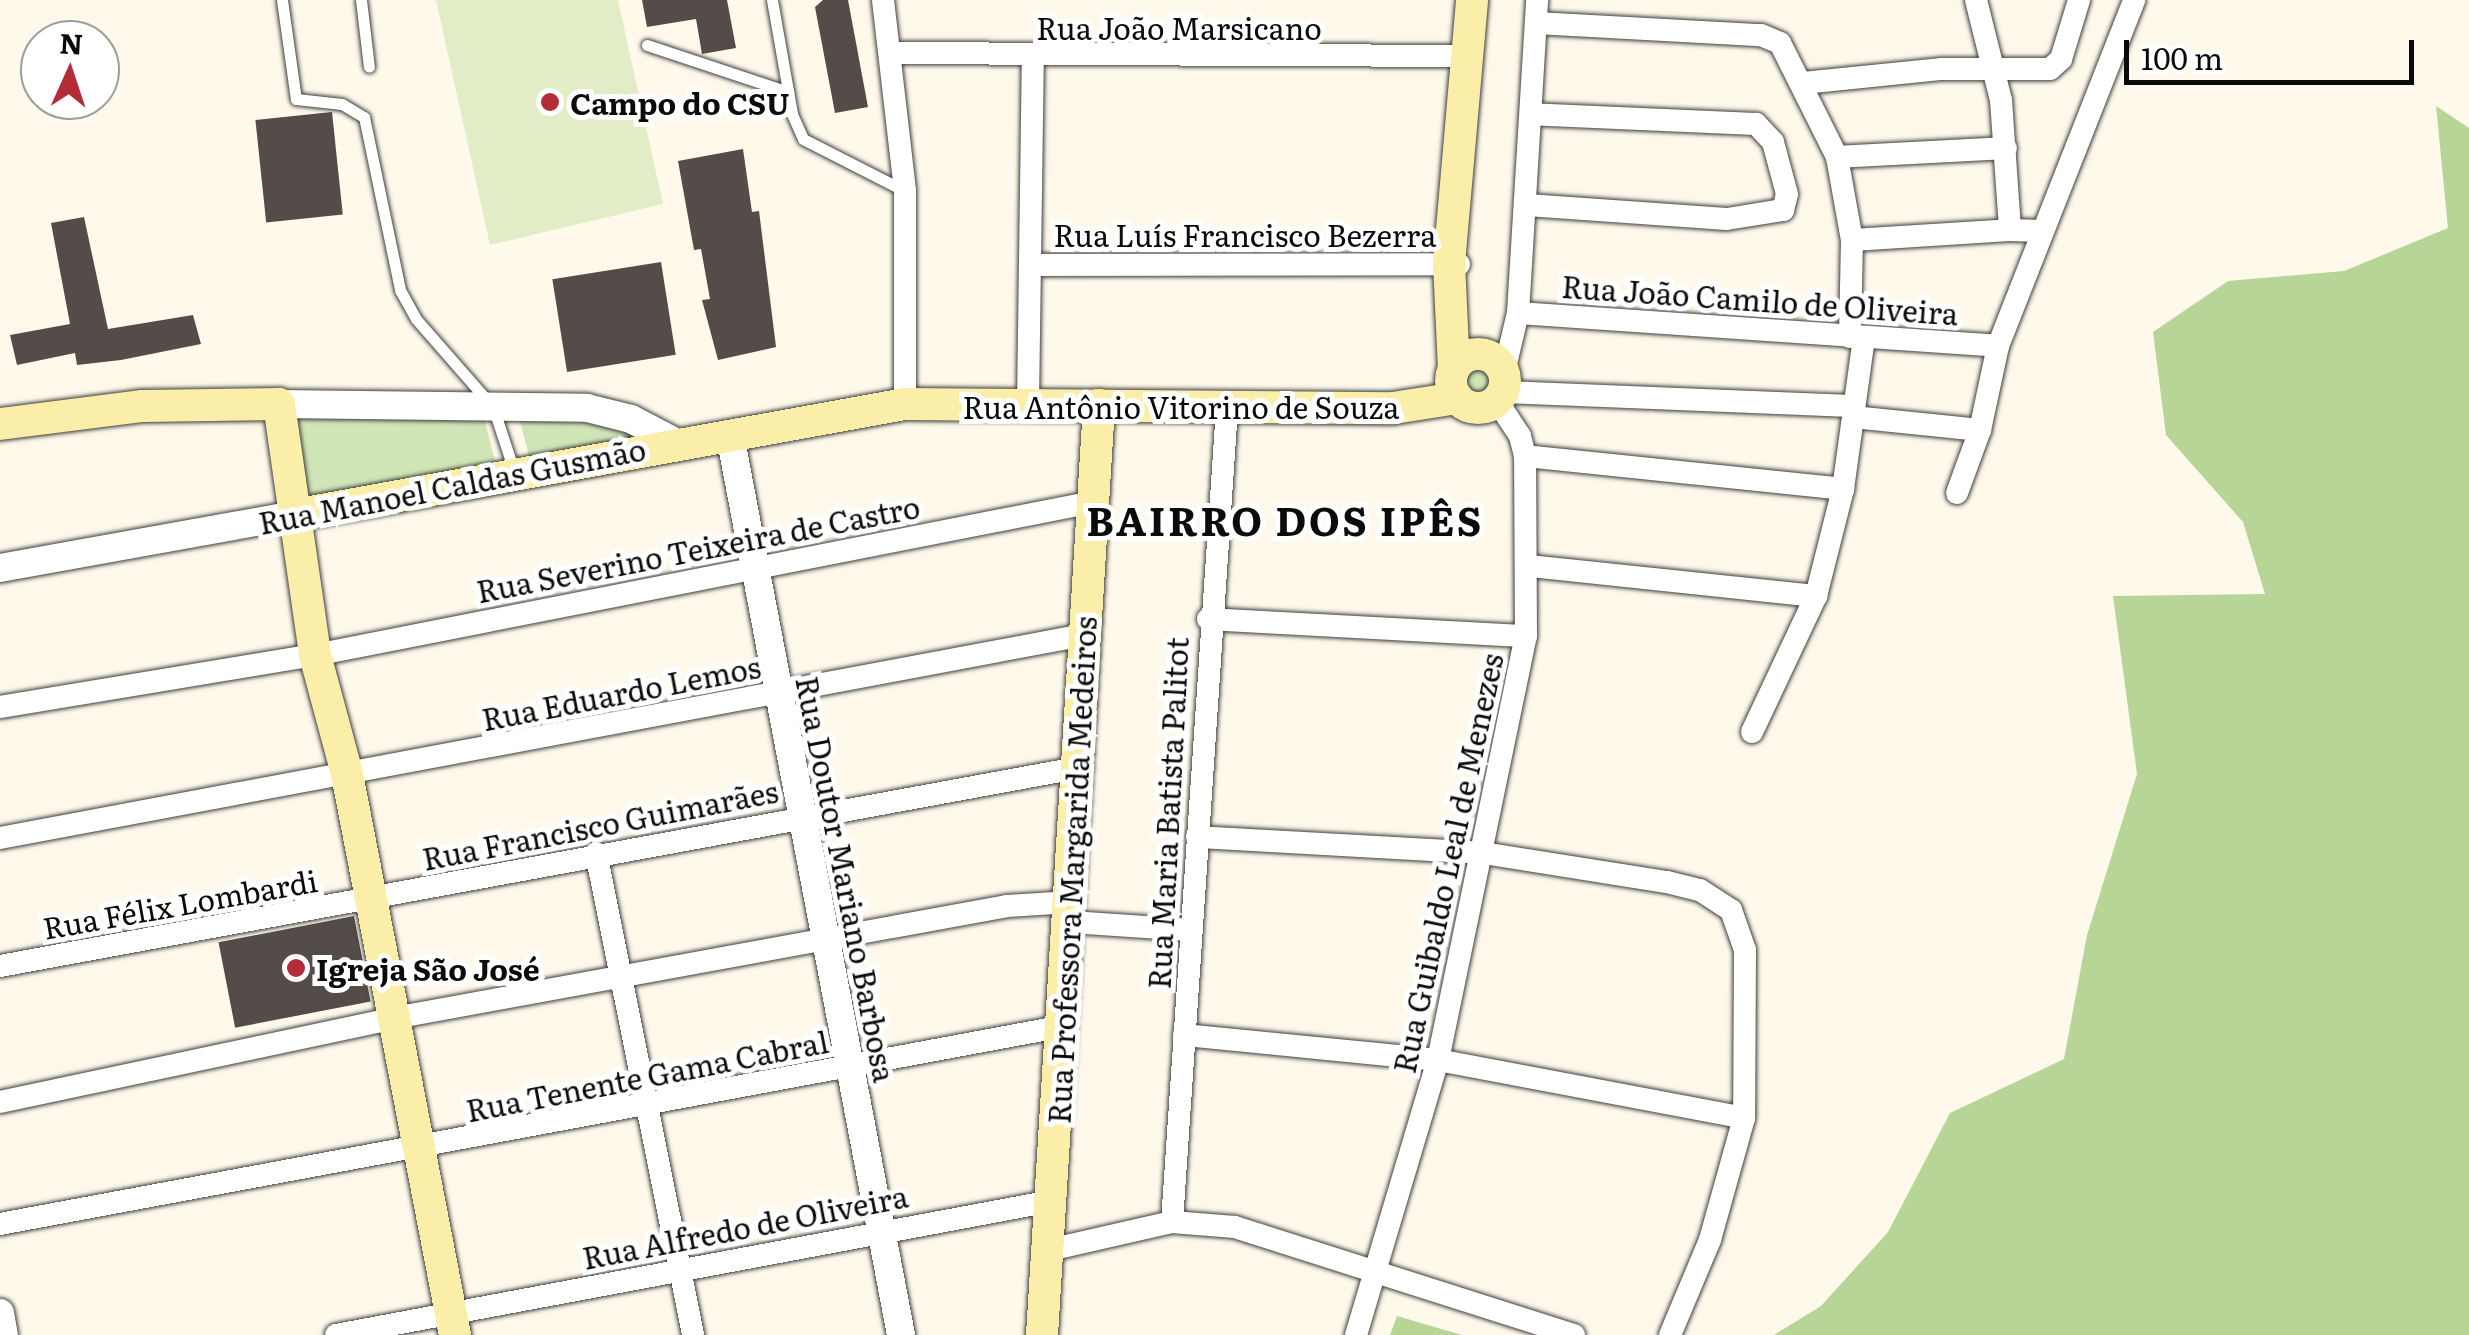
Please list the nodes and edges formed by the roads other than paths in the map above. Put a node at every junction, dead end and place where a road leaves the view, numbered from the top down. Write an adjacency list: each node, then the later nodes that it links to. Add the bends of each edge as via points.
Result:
1 (282, 0): 37 (lane, via 296,99 342,104 364,117 400,290 416,319)
2 (362, 0): 14 (lane)
3 (772, 0): 17 (lane)
4 (883, 0): 11 (street)
5 (1472, 0): 12 (main road)
6 (1976, 0): 15 (street)
7 (2079, 0): 15 (street, via 2058,65)
8 (2134, 0): 24 (street)
9 (1536, 12): 16 (street, via 1761,35 1780,43); 18 (street)
10 (647, 46): 17 (lane)
11 (892, 54): 13 (street, Rua João Marsicano); 21 (street)
12 (1466, 56): 13 (street, Rua João Marsicano); 26 (main road)
13 (1034, 58): 27 (street)
14 (369, 67)
15 (1991, 68): 16 (street); 19 (street)
16 (1803, 83): 20 (street)
17 (788, 92): 21 (lane, via 796,127 810,146)
18 (1530, 114): 22 (street); 22 (street, via 1760,126 1773,142 1786,206 1727,220)
19 (2006, 148): 20 (street); 23 (street)
20 (1837, 157): 25 (street)
21 (906, 191): 34 (street)
22 (1528, 205): 28 (street)
23 (2010, 230): 24 (street); 25 (street)
24 (2042, 232): 30 (street)
25 (1852, 240): 29 (street)
26 (1454, 255): 27 (street, Rua Luís Francisco Bezerra); 31 (main road, via 1466,312); 32 (main road)
27 (1030, 264): 35 (street)
28 (1518, 313): 29 (street, Rua João Camilo de Oliveira); 31 (street)
29 (1857, 337): 30 (street, Rua João Camilo de Oliveira); 39 (street)
30 (1998, 346): 41 (street)
31 (1498, 380): 32 (main road, via 1476,408); 32 (main road, via 1469,356); 39 (street); 44 (street, Rua Guibaldo Leal de Menezes)
32 (1455, 384): 38 (main road, Rua Antônio Vitorino de Souza, via 1418,407)
33 (278, 404): 37 (street); 40 (main road, via 126,407); 49 (main road)
34 (904, 404): 35 (main road, Rua Antônio Vitorino de Souza); 42 (main road, Rua Manoel Caldas Gusmão)
35 (1028, 404): 36 (main road, Rua Antônio Vitorino de Souza)
36 (1099, 406): 38 (main road, Rua Antônio Vitorino de Souza); 48 (main road, Rua Professora Margarida Medeiros)
37 (493, 407): 43 (street, via 610,412); 45 (lane)
38 (1227, 408): 54 (street, Rua Maria Batista Palitot)
39 (1853, 412): 41 (street); 46 (street)
40 (0, 424)
41 (1980, 430): 47 (street)
42 (730, 435): 43 (main road, Rua Manoel Caldas Gusmão); 50 (street, Rua Doutor Mariano Barbosa)
43 (676, 442): 45 (main road, Rua Manoel Caldas Gusmão)
44 (1524, 456): 46 (street); 51 (street, Rua Guibaldo Leal de Menezes)
45 (516, 475): 49 (main road, Rua Manoel Caldas Gusmão)
46 (1843, 489): 53 (street)
47 (1956, 493)
48 (1093, 502): 50 (street, Rua Severino Teixeira de Castro); 55 (main road, Rua Professora Margarida Medeiros)
49 (294, 515): 52 (street, Rua Manoel Caldas Gusmão); 57 (main road)
50 (758, 565): 57 (street, Rua Severino Teixeira de Castro); 58 (street, Rua Doutor Mariano Barbosa)
51 (1530, 566): 53 (street); 56 (street, Rua Guibaldo Leal de Menezes)
52 (0, 568)
53 (1816, 596): 60 (street)
54 (1208, 619): 56 (street); 64 (street, Rua Maria Batista Palitot)
55 (1084, 635): 58 (street, Rua Eduardo Lemos); 61 (main road, Rua Professora Margarida Medeiros)
56 (1526, 636): 66 (street, Rua Guibaldo Leal de Menezes)
57 (314, 655): 59 (street, Rua Severino Teixeira de Castro); 62 (main road)
58 (778, 693): 62 (street, Rua Eduardo Lemos); 63 (street, Rua Doutor Mariano Barbosa)
59 (0, 707)
60 (1752, 732)
61 (1076, 768): 63 (street, Rua Francisco Guimarães); 69 (main road, Rua Professora Margarida Medeiros)
62 (347, 774): 65 (street, Rua Eduardo Lemos); 68 (main road)
63 (800, 816): 67 (street, Rua Francisco Guimarães); 71 (street, Rua Doutor Mariano Barbosa)
64 (1197, 836): 66 (street); 70 (street, Rua Maria Batista Palitot)
65 (0, 838)
66 (1483, 852): 77 (street, Rua Guibaldo Leal de Menezes); 81 (street, via 1700,890 1731,910 1745,950)
67 (596, 853): 68 (street, Rua Francisco Guimarães); 73 (street)
68 (370, 898): 72 (street, Rua Félix Lombardi); 74 (main road)
69 (1070, 912): 70 (street); 71 (street, via 990,908); 75 (main road, Rua Professora Margarida Medeiros)
70 (1191, 930): 76 (street, Rua Maria Batista Palitot)
71 (825, 943): 73 (street); 78 (street, Rua Doutor Mariano Barbosa)
72 (0, 966)
73 (623, 980): 74 (street); 80 (street)
74 (394, 1018): 79 (street); 82 (main road)
75 (1064, 1026): 78 (street, Rua Tenente Gama Cabral); 83 (main road, Rua Professora Margarida Medeiros)
76 (1184, 1034): 77 (street); 84 (street, Rua Maria Batista Palitot)
77 (1438, 1060): 81 (street); 89 (street, Rua Guibaldo Leal de Menezes)
78 (850, 1068): 80 (street, Rua Tenente Gama Cabral); 86 (street, Rua Doutor Mariano Barbosa)
79 (0, 1102)
80 (649, 1103): 82 (street, Rua Tenente Gama Cabral); 88 (street)
81 (1744, 1118): 99 (street, via 1710,1240)
82 (418, 1148): 85 (street, Rua Tenente Gama Cabral); 91 (main road)
83 (1051, 1201): 86 (street, Rua Alfredo de Oliveira); 87 (main road, Rua Professora Margarida Medeiros)
84 (1172, 1222): 87 (street); 89 (street, via 1262,1234)
85 (0, 1224)
86 (884, 1229): 88 (street, Rua Alfredo de Oliveira); 95 (street, Rua Doutor Mariano Barbosa)
87 (1049, 1250): 96 (main road, Rua Professora Margarida Medeiros)
88 (679, 1269): 91 (street, Rua Alfredo de Oliveira); 94 (street)
89 (1376, 1272): 97 (street, Rua Guibaldo Leal de Menezes); 98 (street)
90 (0, 1314): 92 (street)
91 (453, 1324): 93 (street, Rua Alfredo de Oliveira)
92 (4, 1335)
93 (336, 1335)
94 (692, 1335)
95 (901, 1335)
96 (1042, 1335)
97 (1356, 1335)
98 (1574, 1335)
99 (1670, 1335)

